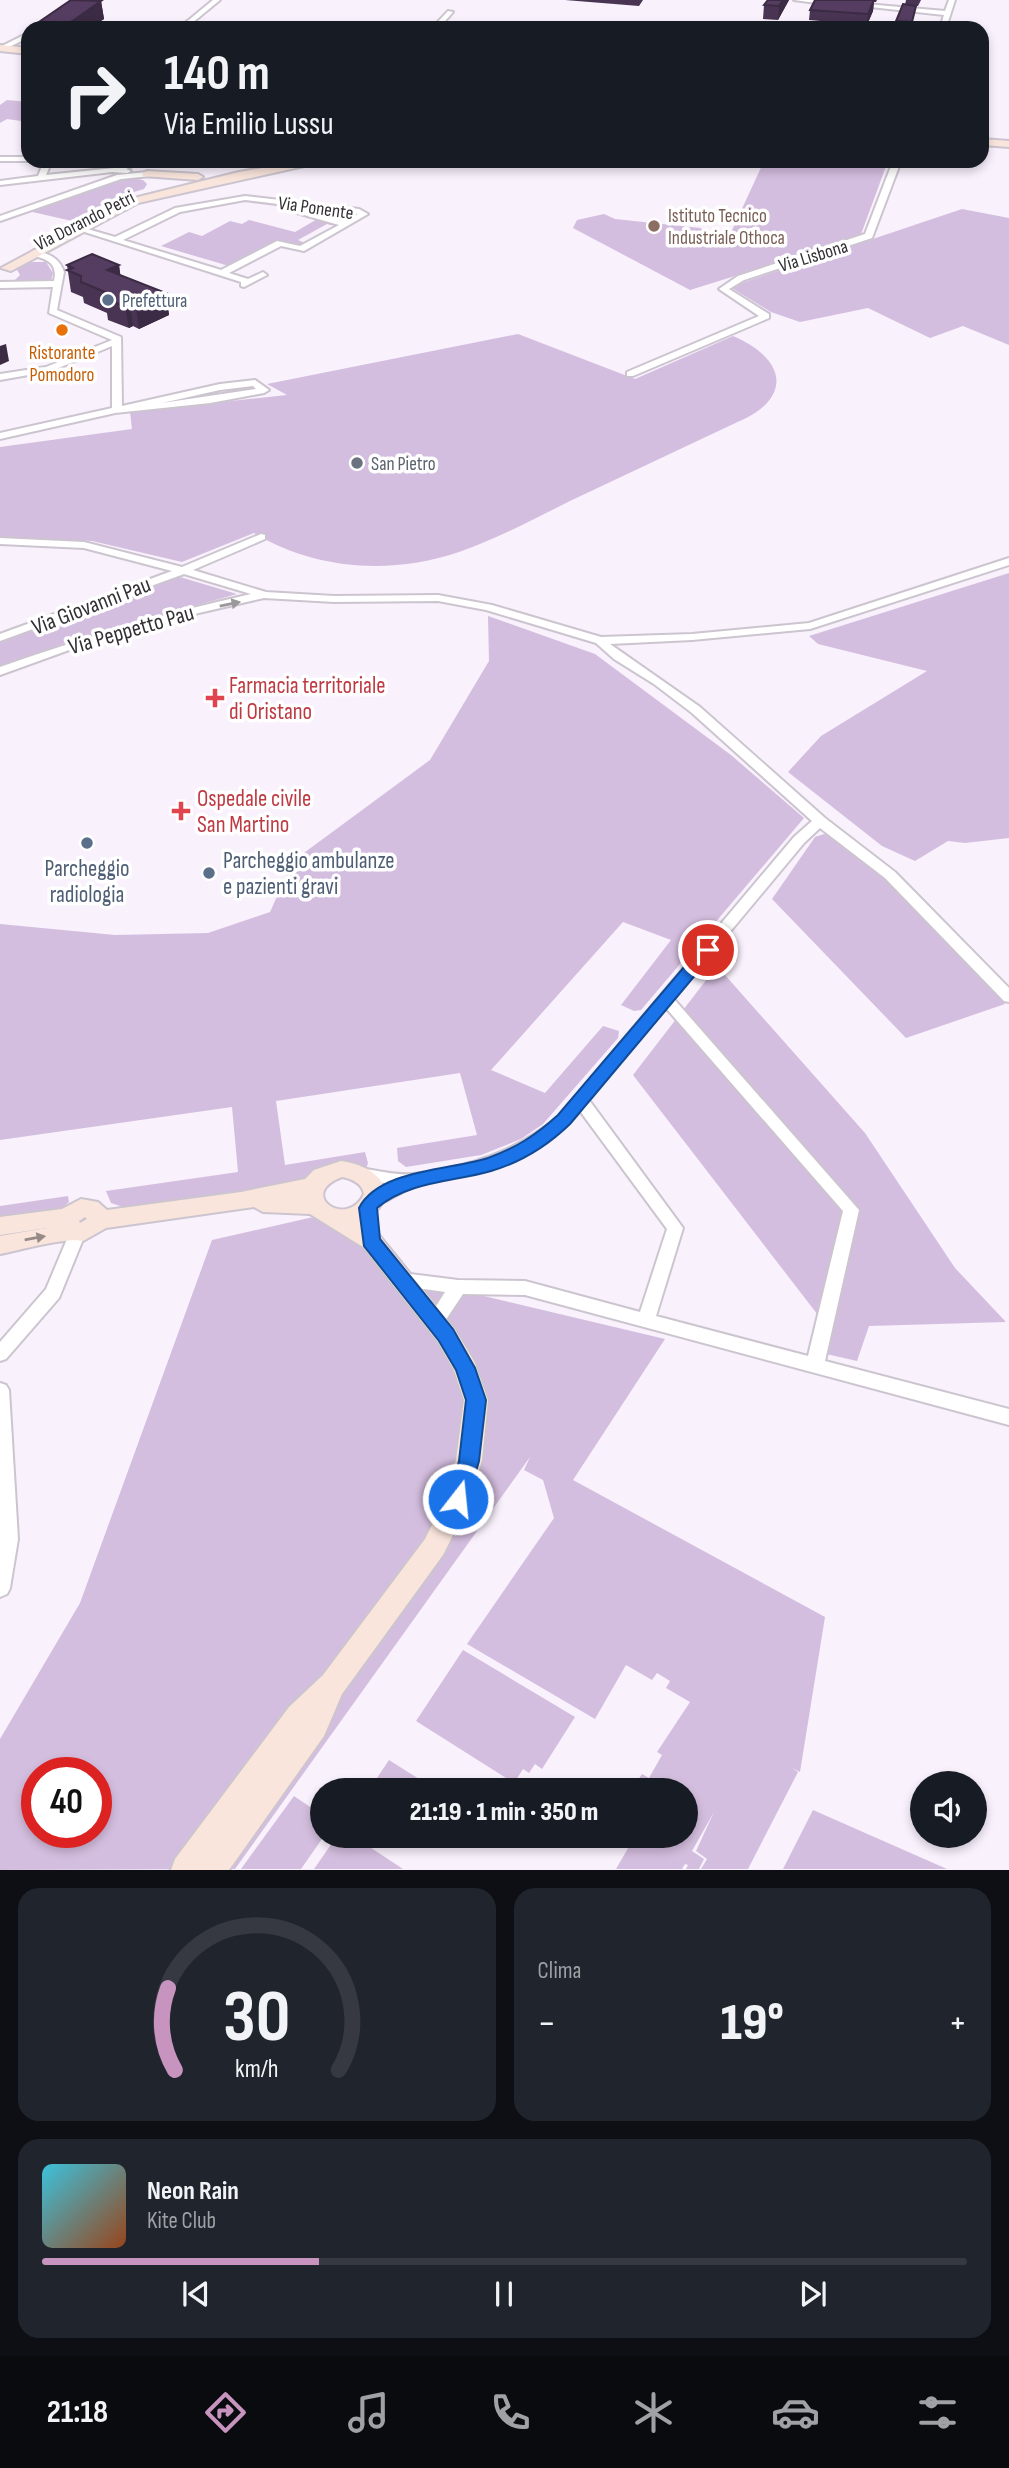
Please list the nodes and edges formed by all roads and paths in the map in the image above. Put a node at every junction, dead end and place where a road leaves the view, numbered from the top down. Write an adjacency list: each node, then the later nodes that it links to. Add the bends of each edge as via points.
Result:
1 (217, 0): 8 (street)
2 (797, 0): 4 (street)
3 (952, 0): 7 (street)
4 (835, 4)
5 (848, 5): 7 (street)
6 (450, 12): 9 (street)
7 (947, 13): 10 (street)
8 (190, 21)
9 (442, 21)
10 (945, 21)
11 (989, 143): 12 (street)
12 (1009, 144)
13 (0, 159): 14 (street)
14 (21, 159)
15 (45, 168): 24 (street)
16 (119, 168): 20 (street)
17 (146, 168): 21 (street)
18 (283, 168): 22 (street)
19 (894, 168): 41 (street, Via Lisbona, via 869,236 741,278 723,289 766,316)
20 (112, 170): 21 (street); 24 (street)
21 (147, 174): 23 (street); 27 (street); 30 (street, via 120,177)
22 (250, 174): 23 (street); 25 (street, Via Dorando Petri)
23 (209, 177): 27 (street, Via Dorando Petri)
24 (41, 178): 26 (street)
25 (222, 180): 27 (street, Via Dorando Petri); 29 (street, Via Dorando Petri)
26 (0, 183)
27 (163, 186): 29 (street, Via Dorando Petri, via 167,188); 32 (street, Via Dorando Petri, via 125,198)
28 (261, 200): 31 (street); 31 (street, Via Ponente, via 364,214); 33 (street, Via Ponente, via 250,198 228,209 158,220)
29 (134, 201): 32 (street, Via Dorando Petri)
30 (0, 219)
31 (346, 224): 36 (street, Via Ponente, via 301,249 280,243)
32 (74, 228): 33 (street); 34 (street, Via Dorando Petri); 35 (street, Via Dorando Petri)
33 (116, 240): 36 (street)
34 (34, 253): 35 (street, Via Dorando Petri); 39 (street, via 57,261 61,272)
35 (2, 263): 38 (street, via 11,275)
36 (222, 273): 37 (street, via 247,283)
37 (263, 275)
38 (0, 284): 39 (street)
39 (57, 284): 40 (street, via 52,311 116,337)
40 (115, 342): 42 (street, via 48,369); 43 (street)
41 (630, 374)
42 (0, 377)
43 (117, 411): 43 (street, via 243,384 255,383 264,390); 44 (street)
44 (0, 436)
45 (261, 537): 48 (street, Via Giovanni Pau)
46 (0, 541): 48 (street, via 84,545)
47 (1009, 561): 51 (street, via 810,626)
48 (182, 571): 49 (street); 50 (street, Via Giovanni Pau)
49 (265, 595): 51 (street, via 439,598 488,607); 52 (street, Via Peppetto Pau, one-way to 49, via 174,615)
50 (0, 639)
51 (600, 641): 53 (street, via 695,710)
52 (0, 671)
53 (820, 821): 54 (street); 55 (street, via 890,875)
54 (665, 998): 56 (street); 71 (street, via 851,1210)
55 (1009, 998)
56 (580, 1099): 58 (street, via 564,1120 527,1150 488,1165); 68 (street, via 675,1228)
57 (365, 1175): 58 (street); 59 (street, via 350,1169 332,1171 317,1180); 60 (street, via 374,1187)
58 (412, 1180): 60 (street)
59 (313, 1196): 61 (street, via 326,1216); 63 (street, via 99,1220 97,1213 85,1208 76,1210)
60 (370, 1204): 61 (street, via 353,1216); 64 (street)
61 (335, 1218): 64 (street)
62 (0, 1226): 63 (street, via 51,1218)
63 (72, 1226): 65 (street, one-way to 63, via 57,1234); 70 (street, via 53,1293)
64 (371, 1241): 66 (street)
65 (0, 1245)
66 (402, 1280): 67 (street); 69 (street)
67 (458, 1287): 68 (street, via 525,1288); 69 (street)
68 (646, 1320): 71 (street)
69 (435, 1322): 75 (street, via 465,1368 476,1400 462,1486 434,1547)
70 (0, 1354)
71 (814, 1365): 73 (street)
72 (0, 1390): 74 (street, via 9,1539)
73 (1009, 1416)
74 (0, 1588)
75 (332, 1684): 76 (street, via 299,1717); 77 (street, via 314,1726)
76 (186, 1870)
77 (211, 1870)

